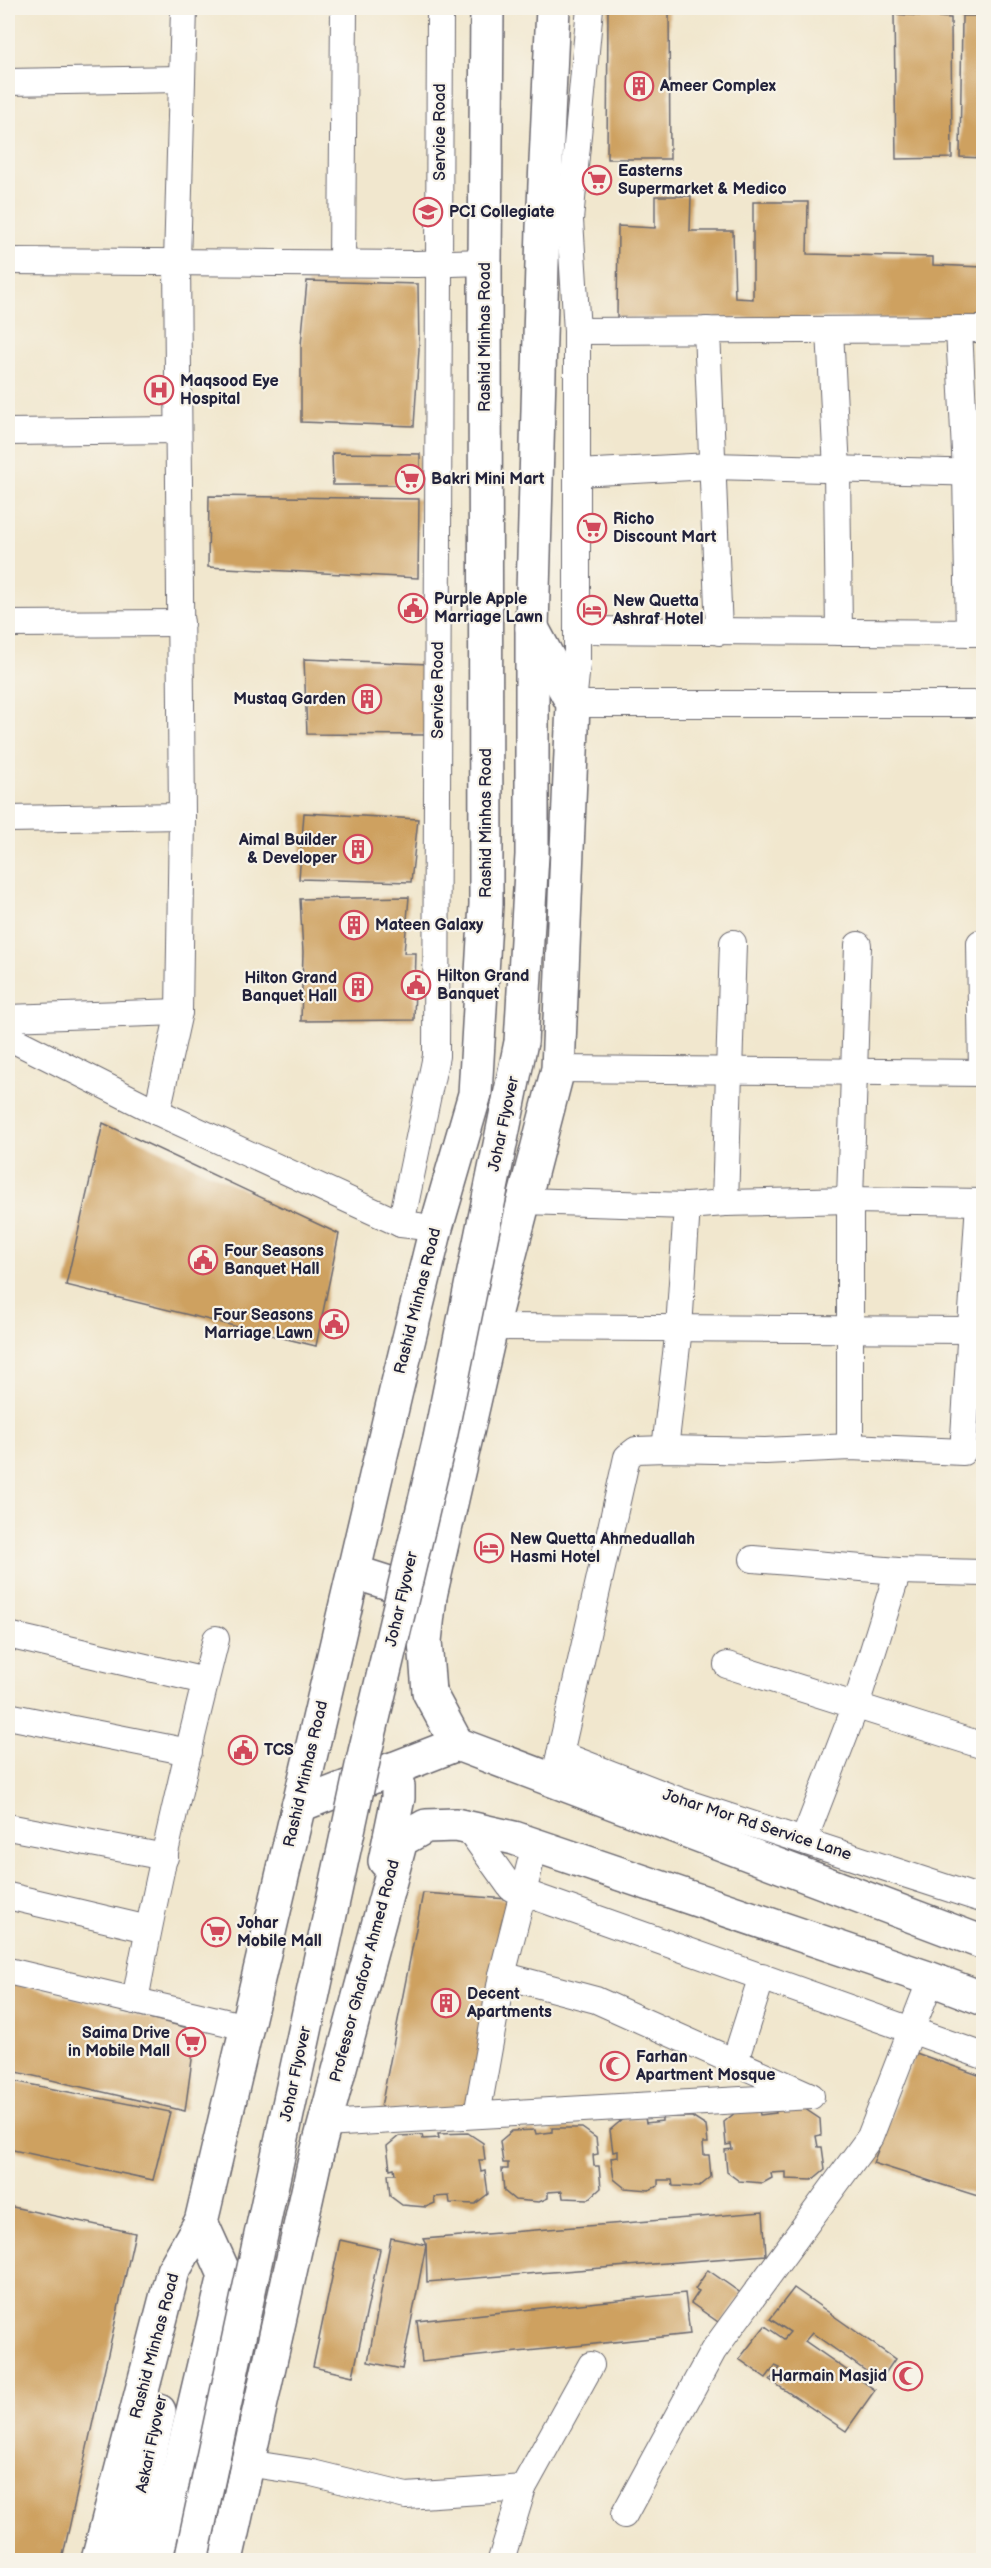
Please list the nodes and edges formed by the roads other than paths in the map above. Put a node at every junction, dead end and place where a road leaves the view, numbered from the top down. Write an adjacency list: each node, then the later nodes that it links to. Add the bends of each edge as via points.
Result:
1 (184, 8): 7 (street)
2 (344, 8): 13 (street)
3 (440, 8): 14 (street, Service Road)
4 (488, 8): 12 (main road, Rashid Minhas Road)
5 (553, 8): 9 (main road)
6 (591, 8): 9 (street)
7 (181, 79): 8 (street); 11 (street)
8 (8, 82)
9 (557, 224): 18 (street); 27 (main road)
10 (8, 261): 11 (street)
11 (177, 262): 13 (street); 19 (street)
12 (485, 262): 14 (street); 53 (main road, Rashid Minhas Road, via 486,904 475,1094)
13 (342, 264): 14 (street)
14 (441, 264): 52 (street, Service Road, via 436,1056)
15 (971, 329): 17 (street); 24 (street)
16 (707, 330): 17 (street); 18 (street); 21 (street)
17 (830, 330): 22 (street)
18 (577, 331): 23 (street)
19 (177, 430): 20 (street); 25 (street)
20 (8, 432)
21 (711, 466): 22 (street); 23 (street); 29 (street)
22 (837, 470): 24 (street); 30 (street)
23 (577, 473): 28 (street)
24 (975, 473): 31 (street)
25 (181, 623): 26 (street); 34 (street)
26 (8, 624)
27 (532, 628): 32 (main road); 109 (main road, Johar Flyover, bridge, via 532,855 521,1042 440,1438 365,1752)
28 (577, 630): 29 (street); 32 (street)
29 (719, 632): 30 (street)
30 (839, 632): 31 (street)
31 (976, 633)
32 (573, 704): 33 (street); 42 (main road)
33 (984, 704)
34 (182, 816): 35 (street); 39 (street)
35 (8, 819)
36 (733, 943): 43 (street)
37 (980, 943): 45 (street)
38 (858, 945): 44 (street)
39 (179, 1012): 40 (street); 46 (street)
40 (8, 1018)
41 (8, 1037): 46 (street)
42 (558, 1069): 43 (street); 48 (main road)
43 (729, 1071): 44 (street); 50 (street)
44 (854, 1071): 45 (street); 47 (street)
45 (983, 1073)
46 (157, 1112): 52 (street)
47 (850, 1200): 49 (street); 50 (street); 56 (street)
48 (523, 1201): 51 (street); 54 (main road)
49 (981, 1202): 57 (street)
50 (725, 1203): 51 (street)
51 (687, 1206): 55 (street)
52 (401, 1224): 53 (street)
53 (436, 1228): 62 (main road, Rashid Minhas Road)
54 (491, 1327): 55 (street); 64 (main road)
55 (679, 1328): 56 (street); 59 (street)
56 (850, 1330): 57 (street); 58 (street)
57 (971, 1330): 58 (street, via 963,1452)
58 (849, 1447): 59 (street, via 765,1451)
59 (666, 1449): 74 (street, via 636,1450 627,1458)
60 (753, 1559): 61 (street)
61 (898, 1571): 63 (street); 69 (street)
62 (354, 1572): 64 (main road); 76 (main road, Rashid Minhas Road)
63 (984, 1573)
64 (430, 1596): 71 (main road, via 425,1641 429,1692)
65 (8, 1635): 68 (street)
66 (216, 1639): 68 (street)
67 (727, 1665): 69 (street)
68 (205, 1681): 73 (street)
69 (856, 1705): 72 (street); 79 (street)
70 (8, 1716): 73 (street)
71 (457, 1744): 74 (main road); 75 (main road)
72 (984, 1746)
73 (189, 1752): 81 (street)
74 (556, 1768): 79 (street, Johar Mor Rd Service Lane); 82 (main road)
75 (392, 1769): 76 (main road); 91 (main road, via 398,1798)
76 (298, 1806): 95 (main road, Rashid Minhas Road)
77 (8, 1827): 81 (street)
78 (468, 1828): 80 (main road, Professor Ghafoor Ahmed Road); 83 (street, via 511,1888); 91 (main road, Professor Ghafoor Ahmed Road, via 426,1826 401,1840)
79 (795, 1837): 82 (street); 85 (street, Johar Mor Rd Service Lane)
80 (535, 1845): 83 (street); 92 (main road, Professor Ghafoor Ahmed Road)
81 (165, 1857): 86 (street)
82 (772, 1864): 87 (main road)
83 (524, 1892): 89 (street); 90 (street)
84 (8, 1896): 86 (street)
85 (984, 1900)
86 (148, 1929): 94 (street)
87 (984, 1943)
88 (8, 1971): 94 (street)
89 (502, 1975): 98 (street, via 596,2000); 99 (street)
90 (762, 1976): 96 (street); 98 (street)
91 (362, 1978): 100 (main road, Professor Ghafoor Ahmed Road)
92 (931, 1979): 93 (main road, Professor Ghafoor Ahmed Road); 96 (street)
93 (984, 1999)
94 (135, 2001): 95 (street)
95 (246, 2027): 101 (main road, Rashid Minhas Road)
96 (910, 2029): 97 (street); 105 (street, via 870,2137 713,2350)
97 (984, 2056)
98 (735, 2061): 99 (street, via 811,2096)
99 (477, 2115): 100 (street)
100 (324, 2124): 103 (main road, Professor Ghafoor Ahmed Road)
101 (201, 2222): 106 (main road, Rashid Minhas Road, via 173,2271); 107 (main road, Askari Flyover); 108 (main road, via 225,2275)
102 (591, 2364): 104 (street)
103 (247, 2463): 104 (street, via 312,2473 405,2496); 110 (main road, Professor Ghafoor Ahmed Road)
104 (523, 2488): 111 (street)
105 (624, 2515)
106 (98, 2560)
107 (126, 2560)
108 (158, 2560)
109 (191, 2560)
110 (226, 2560)
111 (501, 2560)

